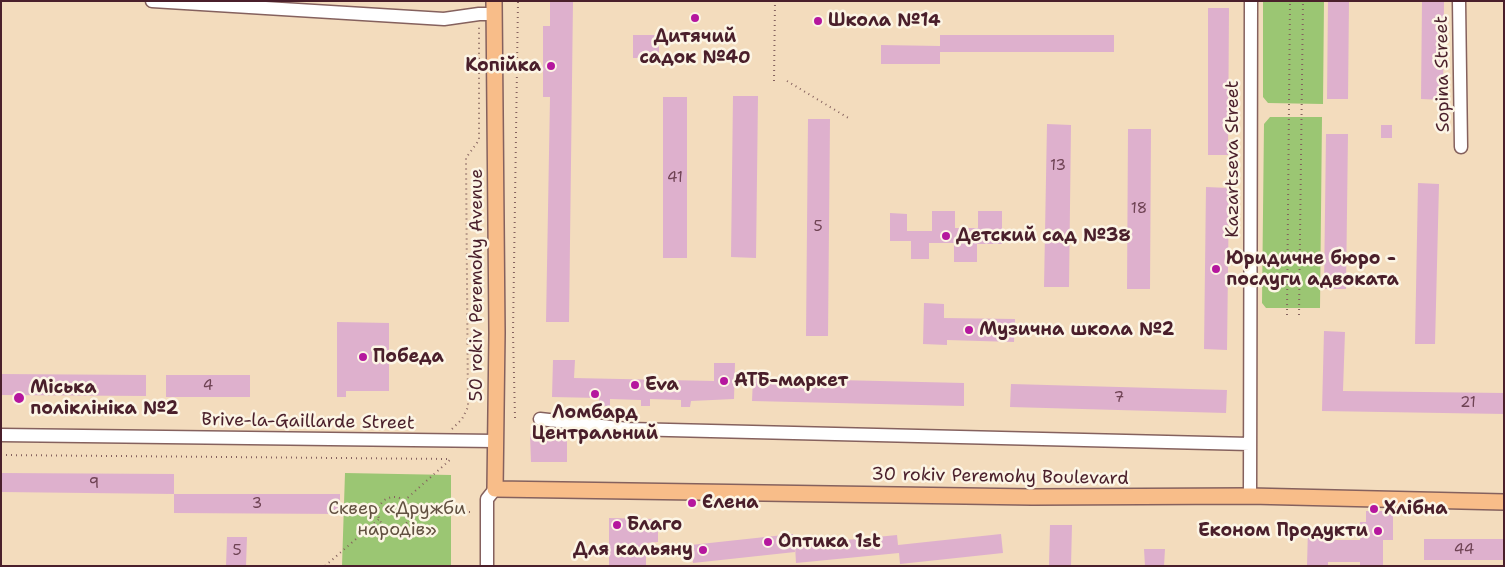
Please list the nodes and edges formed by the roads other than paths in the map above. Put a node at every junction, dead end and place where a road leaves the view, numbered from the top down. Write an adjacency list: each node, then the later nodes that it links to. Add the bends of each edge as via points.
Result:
1 (152, 1): 4 (street, via 444,19 479,14)
2 (1251, 1): 9 (street, Kazartseva Street)
3 (1459, 1): 5 (street, Sopina Street)
4 (494, 7): 8 (main road, 50 rokiv Peremohy Avenue)
5 (1461, 147)
6 (540, 419): 9 (street, via 628,429)
7 (1, 435): 8 (street, Brive-la-Gaillarde Street)
8 (495, 441): 10 (main road, 50 rokiv Peremohy Avenue)
9 (1250, 444): 11 (street, Kazartseva Street)
10 (495, 489): 11 (main road, 30 rokiv Peremohy Boulevard, via 1032,497); 13 (street, 50 rokiv Peremohy Avenue, via 487,499)
11 (1250, 496): 12 (main road, 30 rokiv Peremohy Boulevard)
12 (1504, 502)
13 (487, 566)

